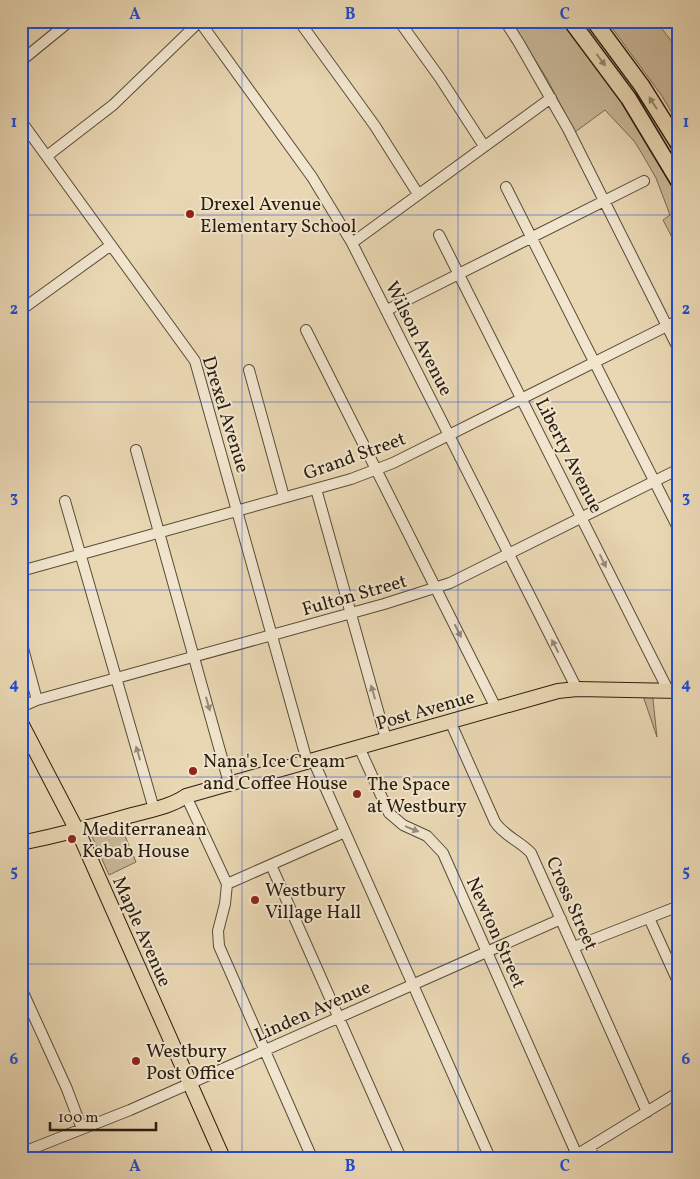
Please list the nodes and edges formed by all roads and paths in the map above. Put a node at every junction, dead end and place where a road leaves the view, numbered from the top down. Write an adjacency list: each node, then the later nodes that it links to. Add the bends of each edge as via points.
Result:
1 (70, 21): 8 (street)
2 (200, 21): 14 (street, via 113,105); 22 (street, Wilson Avenue, via 312,177)
3 (299, 21): 18 (street, via 375,126)
4 (399, 21): 13 (street)
5 (505, 21): 10 (street)
6 (572, 21): 16 (highway, one-way to 16, via 628,98)
7 (594, 21): 12 (highway, one-way to 7, via 642,86)
8 (58, 25): 9 (street)
9 (21, 61)
10 (551, 98): 13 (street); 19 (street)
11 (21, 121): 14 (street, Drexel Avenue)
12 (679, 145)
13 (484, 146): 18 (street)
14 (47, 156): 23 (street, Drexel Avenue)
15 (644, 181): 19 (street)
16 (679, 182)
17 (506, 187): 21 (street)
18 (418, 194): 22 (street)
19 (604, 201): 21 (street); 28 (street)
20 (439, 235): 24 (street, Liberty Avenue)
21 (532, 238): 24 (street); 31 (street)
22 (352, 243): 26 (street, Wilson Avenue)
23 (111, 246): 25 (street); 42 (street, Drexel Avenue, via 195,361)
24 (459, 274): 26 (street); 33 (street, Liberty Avenue)
25 (21, 310)
26 (387, 310): 34 (street, Wilson Avenue)
27 (679, 320): 28 (street, Grand Street)
28 (667, 326): 30 (street); 31 (street, Grand Street)
29 (306, 330): 36 (street)
30 (679, 350)
31 (594, 362): 33 (street, Grand Street); 38 (street)
32 (249, 370): 40 (street)
33 (522, 398): 34 (street, Grand Street); 43 (street, Liberty Avenue)
34 (449, 435): 36 (street, Grand Street); 47 (street, Wilson Avenue)
35 (136, 450): 45 (street)
36 (376, 469): 39 (street, Grand Street); 49 (street)
37 (679, 469): 38 (street, Fulton Street)
38 (654, 481): 43 (street, Fulton Street); 44 (street)
39 (316, 489): 40 (street, Grand Street); 50 (street)
40 (284, 498): 42 (street, Grand Street)
41 (66, 501): 46 (street)
42 (238, 510): 45 (street, Grand Street); 51 (street, Drexel Avenue)
43 (582, 518): 47 (street, Fulton Street); 56 (street, Liberty Avenue, one-way to 56)
44 (679, 530)
45 (159, 532): 46 (street, Grand Street); 53 (street)
46 (81, 554): 48 (street, Grand Street); 54 (street)
47 (509, 554): 49 (street, Fulton Street); 55 (street, Wilson Avenue, one-way to 47)
48 (21, 571)
49 (436, 588): 50 (street, Fulton Street); 59 (street, one-way to 59)
50 (351, 614): 51 (street, Fulton Street); 62 (street, one-way to 50)
51 (273, 636): 53 (street, Fulton Street); 64 (street, Drexel Avenue)
52 (21, 641): 57 (street)
53 (194, 657): 54 (street, Fulton Street); 65 (street, one-way to 65)
54 (117, 679): 57 (street, Fulton Street); 67 (street, one-way to 54)
55 (577, 689): 56 (main road, Post Avenue); 59 (main road, Post Avenue)
56 (673, 691)
57 (38, 700): 58 (street, Fulton Street)
58 (21, 707)
59 (496, 708): 60 (main road, Post Avenue)
60 (450, 721): 62 (main road, Post Avenue); 75 (street, Cross Street, via 495,822 531,853)
61 (21, 723): 68 (main road, Maple Avenue)
62 (386, 739): 63 (main road, Post Avenue)
63 (359, 747): 64 (main road, Post Avenue); 77 (street, Newton Street, one-way to 77, via 389,813 403,825 427,836 443,853)
64 (310, 761): 65 (main road, Post Avenue); 69 (street, Drexel Avenue)
65 (229, 783): 66 (main road, Post Avenue)
66 (186, 796): 67 (main road, Post Avenue, via 176,803); 72 (street)
67 (152, 805): 68 (main road, Post Avenue)
68 (75, 827): 70 (main road, Post Avenue, via 35,835); 83 (main road, Maple Avenue)
69 (345, 832): 71 (street); 79 (street, Drexel Avenue)
70 (22, 842)
71 (271, 865): 72 (street); 81 (street)
72 (227, 884): 82 (street, via 218,930 219,946)
73 (679, 906): 74 (street)
74 (649, 918): 76 (street); 78 (street)
75 (561, 919): 76 (street, Cross Street); 77 (street, Linden Avenue)
76 (574, 947): 85 (street, Cross Street)
77 (487, 952): 79 (street, Linden Avenue); 89 (street, Newton Street)
78 (679, 984)
79 (413, 985): 81 (street, Linden Avenue); 93 (street, Drexel Avenue)
80 (21, 988): 86 (street)
81 (338, 1018): 82 (street, Linden Avenue); 92 (street)
82 (264, 1050): 83 (street, Linden Avenue); 91 (street)
83 (190, 1083): 86 (street, Linden Avenue); 90 (main road, Maple Avenue)
84 (678, 1094): 85 (street)
85 (647, 1112): 87 (street)
86 (82, 1129): 88 (street, Linden Avenue)
87 (590, 1147): 89 (street); 94 (street)
88 (21, 1153)
89 (574, 1156)
90 (223, 1158)
91 (312, 1158)
92 (401, 1158)
93 (490, 1158)
94 (594, 1158)

